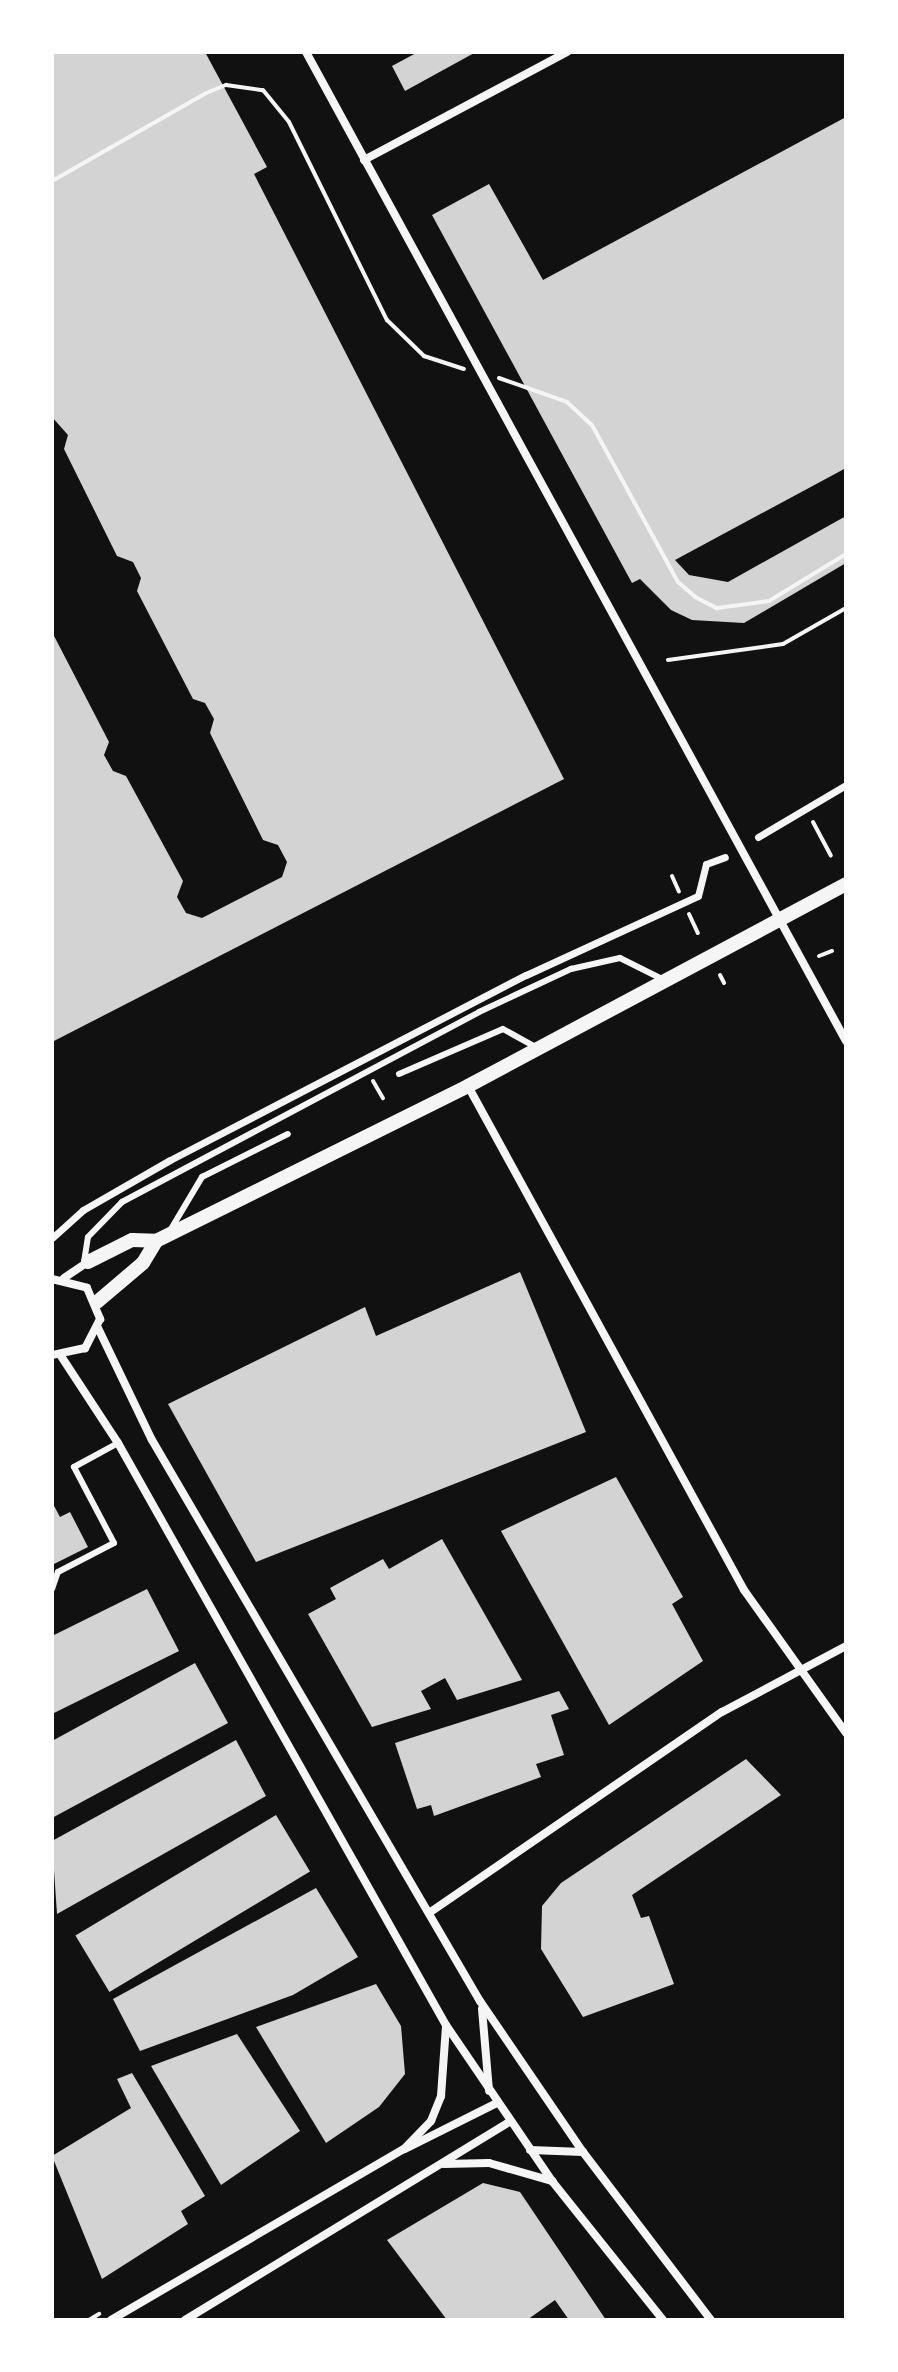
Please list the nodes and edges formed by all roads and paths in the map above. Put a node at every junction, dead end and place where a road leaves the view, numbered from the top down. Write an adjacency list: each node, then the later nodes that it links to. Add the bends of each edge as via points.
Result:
1 (306, 52): 3 (street)
2 (567, 52): 3 (street)
3 (364, 160): 12 (street)
4 (846, 608): 5 (path, via 783,644)
5 (668, 660)
6 (846, 785): 8 (street)
7 (812, 820): 9 (path)
8 (760, 836)
9 (831, 856)
10 (725, 857): 23 (street, via 706,864 698,896 526,975 170,1160 83,1210)
11 (846, 884): 12 (street)
12 (779, 919): 16 (street); 18 (street)
13 (832, 951): 14 (path)
14 (819, 956)
15 (720, 975): 17 (path)
16 (665, 981): 19 (street); 25 (lane, via 620,958 571,969 479,1012 122,1202 88,1237)
17 (724, 983)
18 (846, 1041)
19 (535, 1047): 20 (lane, via 503,1029); 21 (street)
20 (399, 1074)
21 (468, 1086): 24 (street); 34 (street, via 744,1590)
22 (288, 1134): 24 (lane, via 202,1177)
23 (52, 1238)
24 (162, 1238): 25 (street, via 132,1240); 28 (street, via 143,1263)
25 (86, 1264): 26 (street)
26 (64, 1278): 27 (street); 28 (street)
27 (52, 1279)
28 (97, 1302): 29 (street)
29 (98, 1328): 30 (street, via 85,1348); 36 (street, via 152,1440)
30 (57, 1356): 31 (street)
31 (118, 1443): 32 (lane, via 74,1467 114,1543 58,1572); 38 (street)
32 (52, 1589)
33 (846, 1646): 34 (street)
34 (796, 1667): 35 (street); 36 (street)
35 (846, 1733)
36 (429, 1913): 37 (street)
37 (480, 2001): 39 (street, via 489,2036); 44 (street)
38 (446, 2025): 39 (street); 42 (street, via 441,2096 431,2121)
39 (489, 2091): 40 (street)
40 (497, 2103): 41 (street); 42 (street)
41 (510, 2122): 43 (street); 45 (street)
42 (404, 2149): 47 (street)
43 (530, 2150): 44 (street); 46 (street)
44 (583, 2152): 50 (street)
45 (444, 2164): 46 (street, via 489,2163); 48 (street)
46 (552, 2181): 49 (street)
47 (111, 2320)
48 (185, 2320)
49 (663, 2320)
50 (711, 2320)

